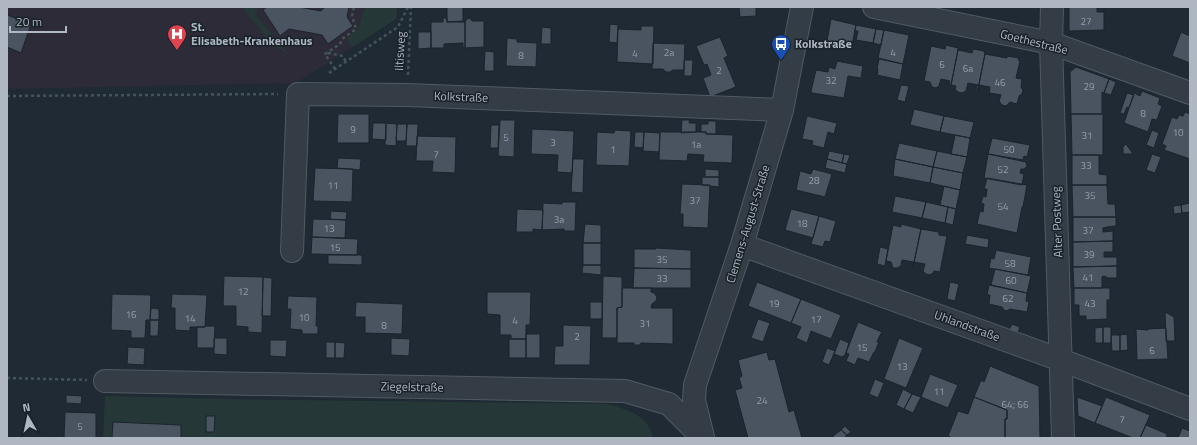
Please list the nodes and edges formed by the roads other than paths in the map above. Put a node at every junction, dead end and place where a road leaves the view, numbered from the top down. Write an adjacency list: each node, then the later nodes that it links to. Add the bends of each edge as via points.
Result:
1 (802, 7): 6 (street, Clemens-August-Straße)
2 (874, 7): 4 (street, Goethestraße)
3 (1052, 7): 4 (street, Alter Postweg)
4 (1051, 44): 5 (street, Goethestraße); 9 (street, Alter Postweg)
5 (1190, 93)
6 (782, 110): 7 (street, Clemens-August-Straße); 8 (street, Kolkstraße, via 407,95 298,94)
7 (742, 245): 9 (street, Uhlandstraße); 12 (street, Clemens-August-Straße, via 695,385 694,400)
8 (292, 251)
9 (1061, 360): 11 (street, Uhlandstraße); 13 (street, Alter Postweg)
10 (105, 381): 12 (street, Ziegelstraße, via 625,391 669,404)
11 (1190, 409)
12 (703, 438)
13 (1063, 438)

